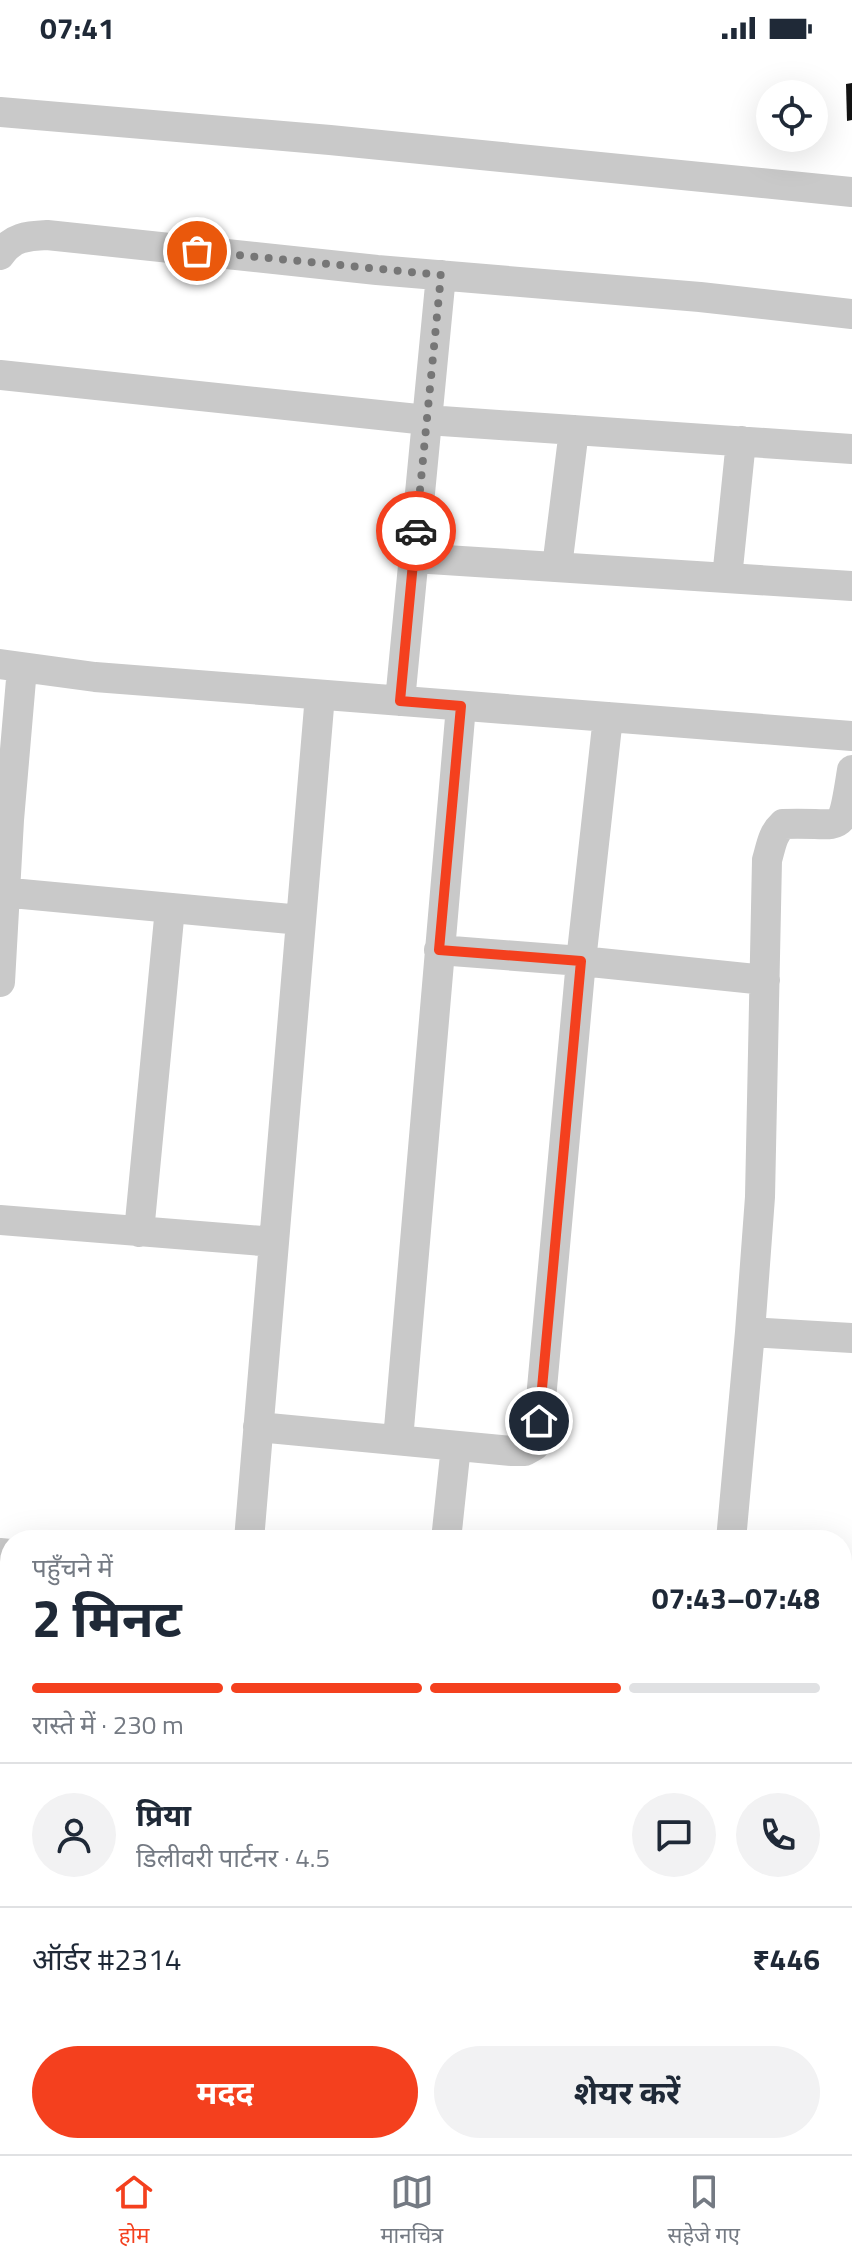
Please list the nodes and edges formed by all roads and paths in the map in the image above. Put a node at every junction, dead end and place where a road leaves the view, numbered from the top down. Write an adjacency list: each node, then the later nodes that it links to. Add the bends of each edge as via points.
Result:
1 (0, 112): 2 (street)
2 (852, 192)
3 (0, 255): 4 (street, via 20,237 47,235)
4 (441, 275): 5 (street); 7 (street)
5 (852, 314)
6 (0, 375): 7 (street)
7 (427, 420): 8 (street); 11 (street)
8 (574, 430): 9 (street); 12 (street)
9 (741, 441): 10 (street); 13 (street)
10 (852, 449)
11 (414, 558): 12 (street); 17 (street)
12 (557, 567): 13 (street)
13 (727, 578): 14 (street)
14 (852, 586)
15 (11, 666): 16 (street); 22 (street)
16 (320, 695): 17 (street); 25 (street)
17 (400, 701): 18 (street)
18 (461, 706): 19 (street); 26 (street)
19 (608, 717): 20 (street); 27 (street)
20 (852, 736)
21 (852, 770): 28 (street, via 843,819 825,827 783,824 772,840)
22 (4, 820): 23 (street)
23 (2, 893): 24 (street); 29 (street)
24 (170, 908): 25 (street); 31 (street)
25 (301, 920): 32 (street)
26 (439, 950): 27 (street); 36 (street)
27 (581, 961): 28 (street); 37 (street, via 536,1439 525,1451)
28 (765, 980): 33 (street, via 760,1197)
29 (0, 982)
30 (0, 1220): 31 (street)
31 (139, 1232): 32 (street)
32 (274, 1242): 35 (street)
33 (750, 1332): 34 (street); 40 (street)
34 (852, 1338)
35 (258, 1427): 36 (street); 38 (street)
36 (398, 1440): 37 (street)
37 (456, 1446): 39 (street)
38 (250, 1530)
39 (447, 1530)
40 (732, 1530)

